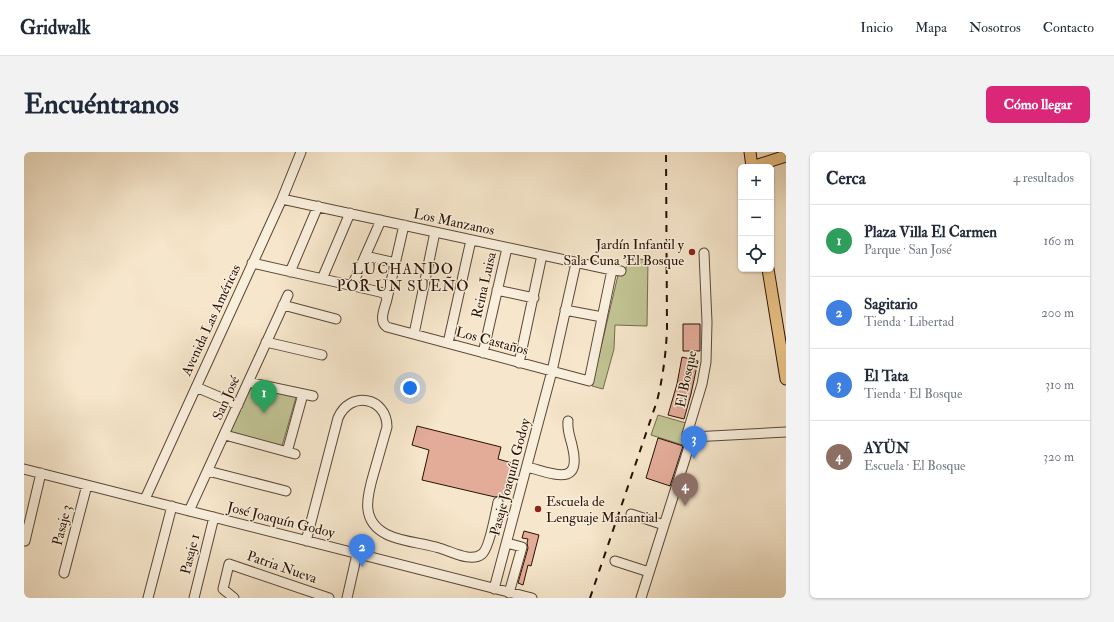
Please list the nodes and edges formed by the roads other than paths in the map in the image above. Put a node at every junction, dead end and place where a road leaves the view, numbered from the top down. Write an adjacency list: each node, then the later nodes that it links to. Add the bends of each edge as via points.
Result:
1 (302, 152): 7 (street, Avenida Las Américas)
2 (750, 152): 4 (main road)
3 (786, 156): 5 (main road); 6 (main road)
4 (752, 164)
5 (761, 164)
6 (774, 164)
7 (282, 198): 8 (street, Los Manzanos); 18 (street, Avenida Las Américas)
8 (318, 206): 9 (street, Los Manzanos); 21 (street)
9 (350, 214): 10 (street, Los Manzanos); 23 (street)
10 (381, 220): 11 (street, Los Manzanos); 17 (street)
11 (404, 225): 12 (street, Los Manzanos); 20 (street)
12 (435, 232): 13 (street, Los Manzanos); 33 (street)
13 (471, 240): 14 (street, Los Manzanos); 35 (street)
14 (507, 248): 16 (street, Los Manzanos); 25 (street, Reina Luisa)
15 (704, 253): 49 (street, El Bosque, via 706,350 699,395 687,432)
16 (542, 255): 19 (street, Los Manzanos); 27 (street)
17 (365, 256): 20 (street); 24 (street)
18 (252, 263): 21 (street); 42 (street, Avenida Las Américas)
19 (576, 263): 30 (street, Pasaje Joaquín Godoy); 31 (street, Los Manzanos, via 617,271)
20 (396, 264): 28 (street)
21 (290, 272): 23 (street)
22 (769, 272): 40 (main road)
23 (322, 279): 24 (street)
24 (352, 286): 28 (street, via 380,292 385,294)
25 (498, 290): 27 (street); 36 (street, Reina Luisa)
26 (288, 295): 29 (street, San José)
27 (534, 298): 38 (street)
28 (387, 299): 33 (street, Los Castaños, via 382,320 384,325)
29 (283, 305): 32 (street); 34 (street, San José)
30 (565, 310): 31 (street); 39 (street, Pasaje Joaquín Godoy)
31 (602, 317): 39 (street, Los Castaños, via 589,381)
32 (336, 319)
33 (414, 334): 35 (street, Los Castaños)
34 (266, 342): 37 (street); 41 (street, San José)
35 (448, 343): 36 (street, Los Castaños)
36 (483, 353): 38 (street, Los Castaños)
37 (322, 355)
38 (519, 363): 39 (street, Los Castaños)
39 (552, 371): 50 (street, Pasaje Joaquín Godoy)
40 (786, 376)
41 (248, 382): 43 (street); 45 (street, San José)
42 (196, 387): 45 (street); 56 (street, Avenida Las Américas)
43 (303, 394): 44 (street); 48 (street, via 291,453)
44 (313, 396)
45 (238, 405): 48 (street, San José)
46 (568, 421): 50 (street, via 575,458 571,472 564,475)
47 (786, 432): 49 (street)
48 (225, 435): 52 (street, San José)
49 (692, 437): 63 (street, El Bosque)
50 (527, 467): 66 (street, Pasaje Joaquín Godoy)
51 (24, 468): 53 (street, José Joaquín Godoy)
52 (208, 471): 55 (street); 59 (street, San José)
53 (41, 473): 54 (street, José Joaquín Godoy); 60 (street)
54 (87, 485): 56 (street, José Joaquín Godoy); 69 (street, Pasaje 3)
55 (286, 491)
56 (145, 500): 58 (street, José Joaquín Godoy)
57 (498, 502): 65 (street, via 486,550 478,556 468,557 383,532 370,516 367,498 387,428 386,419 383,411 376,405 359,400 346,406 338,418)
58 (172, 506): 59 (street, José Joaquín Godoy); 73 (street)
59 (189, 511): 62 (street, José Joaquín Godoy)
60 (28, 512): 64 (street)
61 (631, 514): 63 (street)
62 (214, 517): 65 (street, José Joaquín Godoy); 74 (street, Pasaje 1)
63 (664, 525): 70 (street, El Bosque)
64 (24, 541)
65 (306, 541): 67 (street, José Joaquín Godoy)
66 (507, 543): 71 (street, Pasaje Joaquín Godoy); 72 (street, via 522,546)
67 (357, 554): 71 (street, José Joaquín Godoy); 77 (street)
68 (615, 561): 70 (street)
69 (64, 572)
70 (649, 572): 79 (street, El Bosque)
71 (494, 589): 72 (street, José Joaquín Godoy)
72 (509, 593): 78 (street, José Joaquín Godoy)
73 (148, 598)
74 (194, 598)
75 (234, 598): 76 (street, Patria Nueva, via 223,590 229,564)
76 (328, 598)
77 (347, 598)
78 (532, 598)
79 (640, 598)

